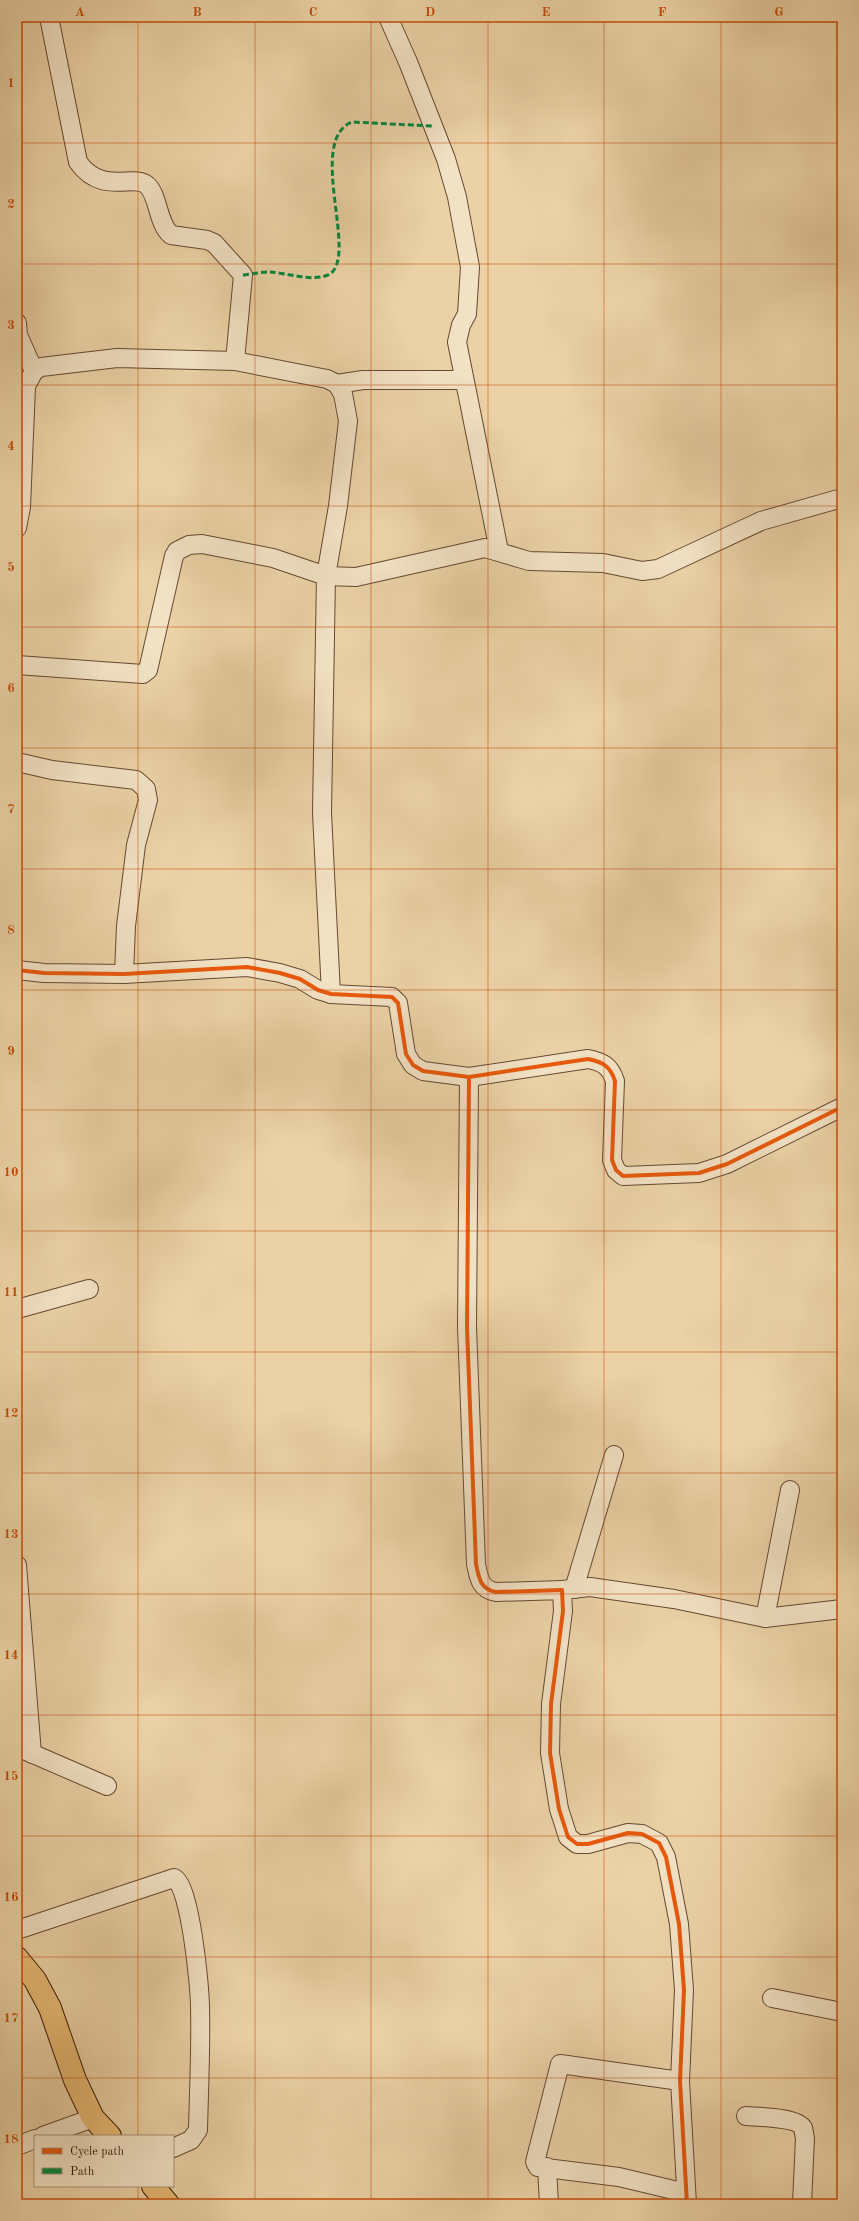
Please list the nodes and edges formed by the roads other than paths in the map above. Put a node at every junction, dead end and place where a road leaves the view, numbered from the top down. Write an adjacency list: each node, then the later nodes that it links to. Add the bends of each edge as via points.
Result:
1 (49, 17): 4 (street, via 78,162 86,174 116,183 146,184 168,233 214,243 243,275 234,355)
2 (388, 17): 6 (street, via 446,160 457,197 470,267 467,314 457,342)
3 (17, 324): 5 (street, via 20,341)
4 (236, 361): 5 (street, via 117,358); 7 (street, via 327,379)
5 (34, 371): 9 (street, via 26,386)
6 (463, 380): 7 (street, via 363,380); 11 (street)
7 (338, 384): 12 (street, via 343,394 348,421 338,506)
8 (842, 498): 11 (street, via 761,520 658,569 642,571 603,563 529,561)
9 (19, 507): 10 (street)
10 (17, 528)
11 (499, 551): 12 (street, via 485,548 469,551 372,575)
12 (326, 576): 13 (street, via 273,558 202,544 189,545 177,551 174,556 148,670 143,674); 17 (street, via 322,813)
13 (17, 665)
14 (17, 762): 16 (street, via 52,770 136,780 146,789 147,805 136,845 126,926)
15 (17, 970): 16 (street)
16 (124, 974): 17 (street, via 247,968 300,979 318,990)
17 (331, 994): 18 (street, via 392,997 398,1002 406,1054 413,1065 424,1071)
18 (469, 1077): 19 (street, via 588,1059 603,1062 612,1072 615,1081 612,1160 616,1170 623,1176 698,1173 727,1164); 25 (street, via 467,1327 476,1564 480,1582 488,1590)
19 (835, 1110)
20 (89, 1289): 21 (street)
21 (17, 1309)
22 (614, 1455): 25 (street)
23 (790, 1490): 28 (street)
24 (17, 1565): 26 (street)
25 (568, 1590): 28 (street, via 590,1587 674,1599); 35 (street, via 551,1704 550,1753 559,1809 568,1837 577,1844 588,1844 628,1833 642,1834 659,1843 666,1857 679,1924 684,1990)
26 (19, 1596): 29 (street)
27 (842, 1609): 28 (street)
28 (765, 1618)
29 (25, 1750): 30 (street)
30 (107, 1786)
31 (17, 1930): 42 (street, via 174,1878 181,1884 191,1923 200,2006 198,2130 191,2140)
32 (17, 1958): 37 (main road, via 35,1980 50,2008 75,2080)
33 (772, 1998): 34 (street)
34 (842, 2012)
35 (680, 2081): 43 (street, via 560,2064 535,2162 538,2167); 45 (street)
36 (746, 2116): 48 (street, via 783,2119 803,2128 805,2138)
37 (93, 2118): 38 (street); 39 (main road)
38 (47, 2135)
39 (109, 2135)
40 (34, 2139): 41 (street)
41 (17, 2146)
42 (174, 2148)
43 (547, 2167): 45 (street, via 619,2177); 47 (street)
44 (154, 2187): 46 (main road)
45 (687, 2199)
46 (168, 2204)
47 (549, 2204)
48 (802, 2204)

